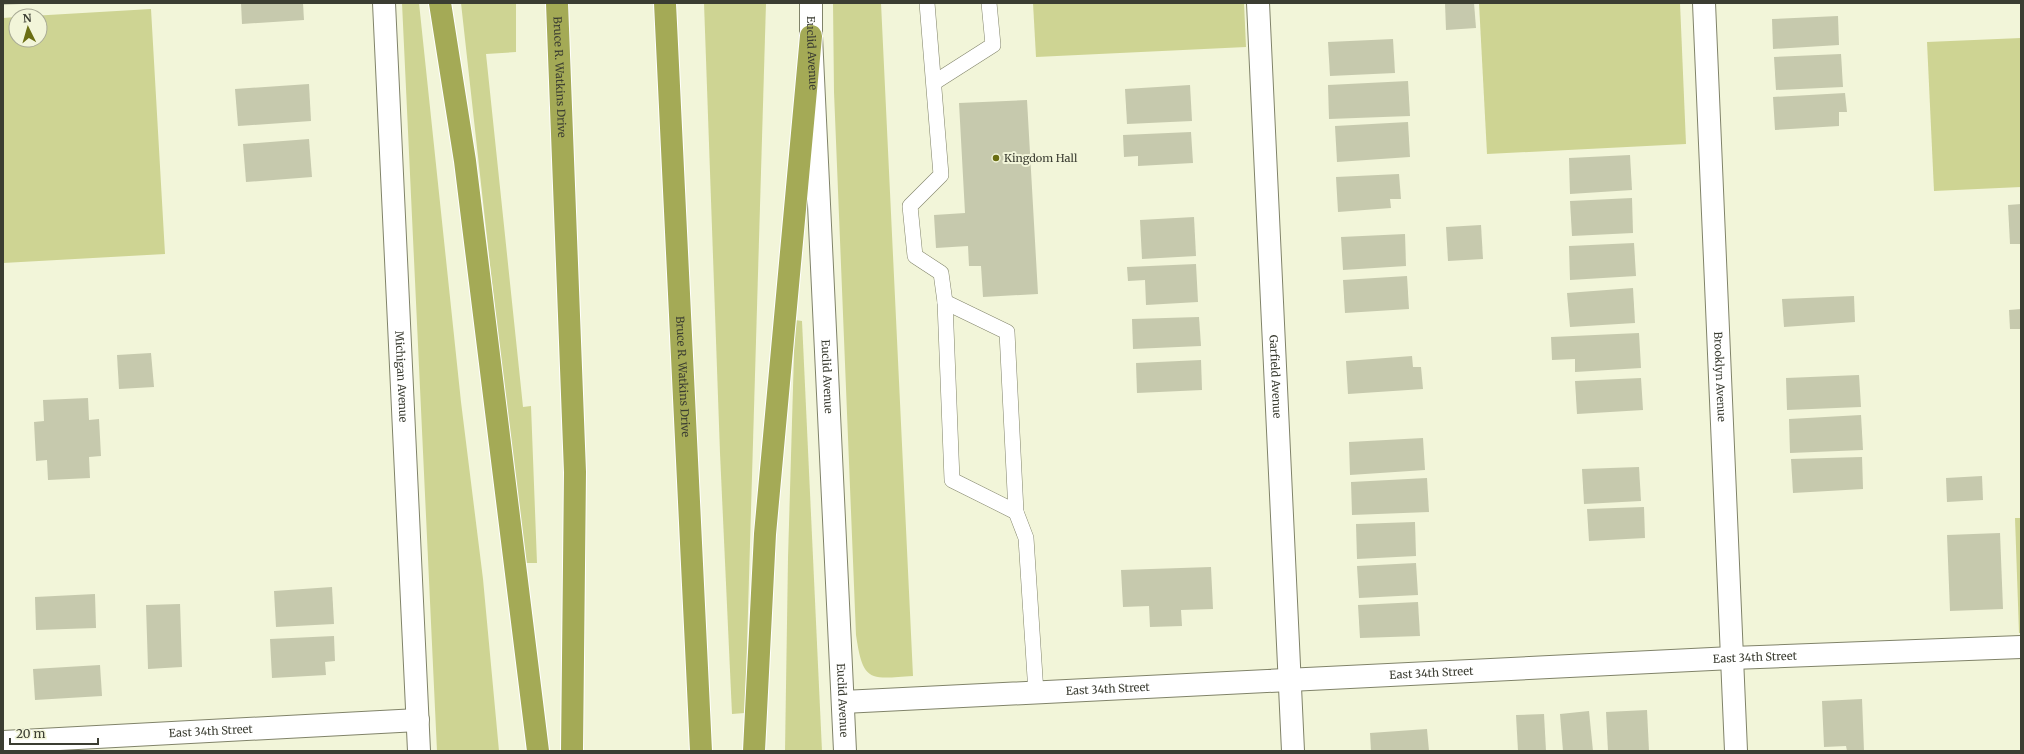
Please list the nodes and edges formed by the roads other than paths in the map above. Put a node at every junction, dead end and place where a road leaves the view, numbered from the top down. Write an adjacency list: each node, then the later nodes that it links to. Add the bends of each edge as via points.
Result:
1 (384, 3): 19 (street, Michigan Avenue)
2 (440, 3): 22 (highway, via 466,161)
3 (557, 3): 23 (highway, Bruce R. Watkins Drive, via 576,472)
4 (665, 3): 24 (highway, Bruce R. Watkins Drive)
5 (812, 3): 10 (street, Euclid Avenue)
6 (927, 3): 11 (lane)
7 (989, 3): 11 (lane, via 993,45)
8 (1258, 3): 16 (street, Garfield Avenue)
9 (1704, 3): 15 (street, Brooklyn Avenue)
10 (811, 36): 18 (street, Euclid Avenue); 25 (highway, via 765,534)
11 (935, 82): 12 (lane, via 941,175 910,206 915,256 941,273)
12 (945, 302): 13 (lane, via 1007,332); 13 (lane, via 952,480)
13 (1016, 512): 17 (lane, via 1026,538)
14 (2021, 647): 15 (street, East 34th Street)
15 (1732, 658): 16 (street, East 34th Street); 28 (street, Brooklyn Avenue)
16 (1290, 680): 17 (street, East 34th Street); 27 (street, Garfield Avenue)
17 (1036, 693): 18 (street, East 34th Street)
18 (843, 702): 26 (street, Euclid Avenue)
19 (418, 720): 20 (street, East 34th Street); 21 (street, Michigan Avenue)
20 (3, 742)
21 (419, 751)
22 (538, 751)
23 (572, 751)
24 (700, 751)
25 (754, 751)
26 (845, 751)
27 (1293, 751)
28 (1736, 751)

